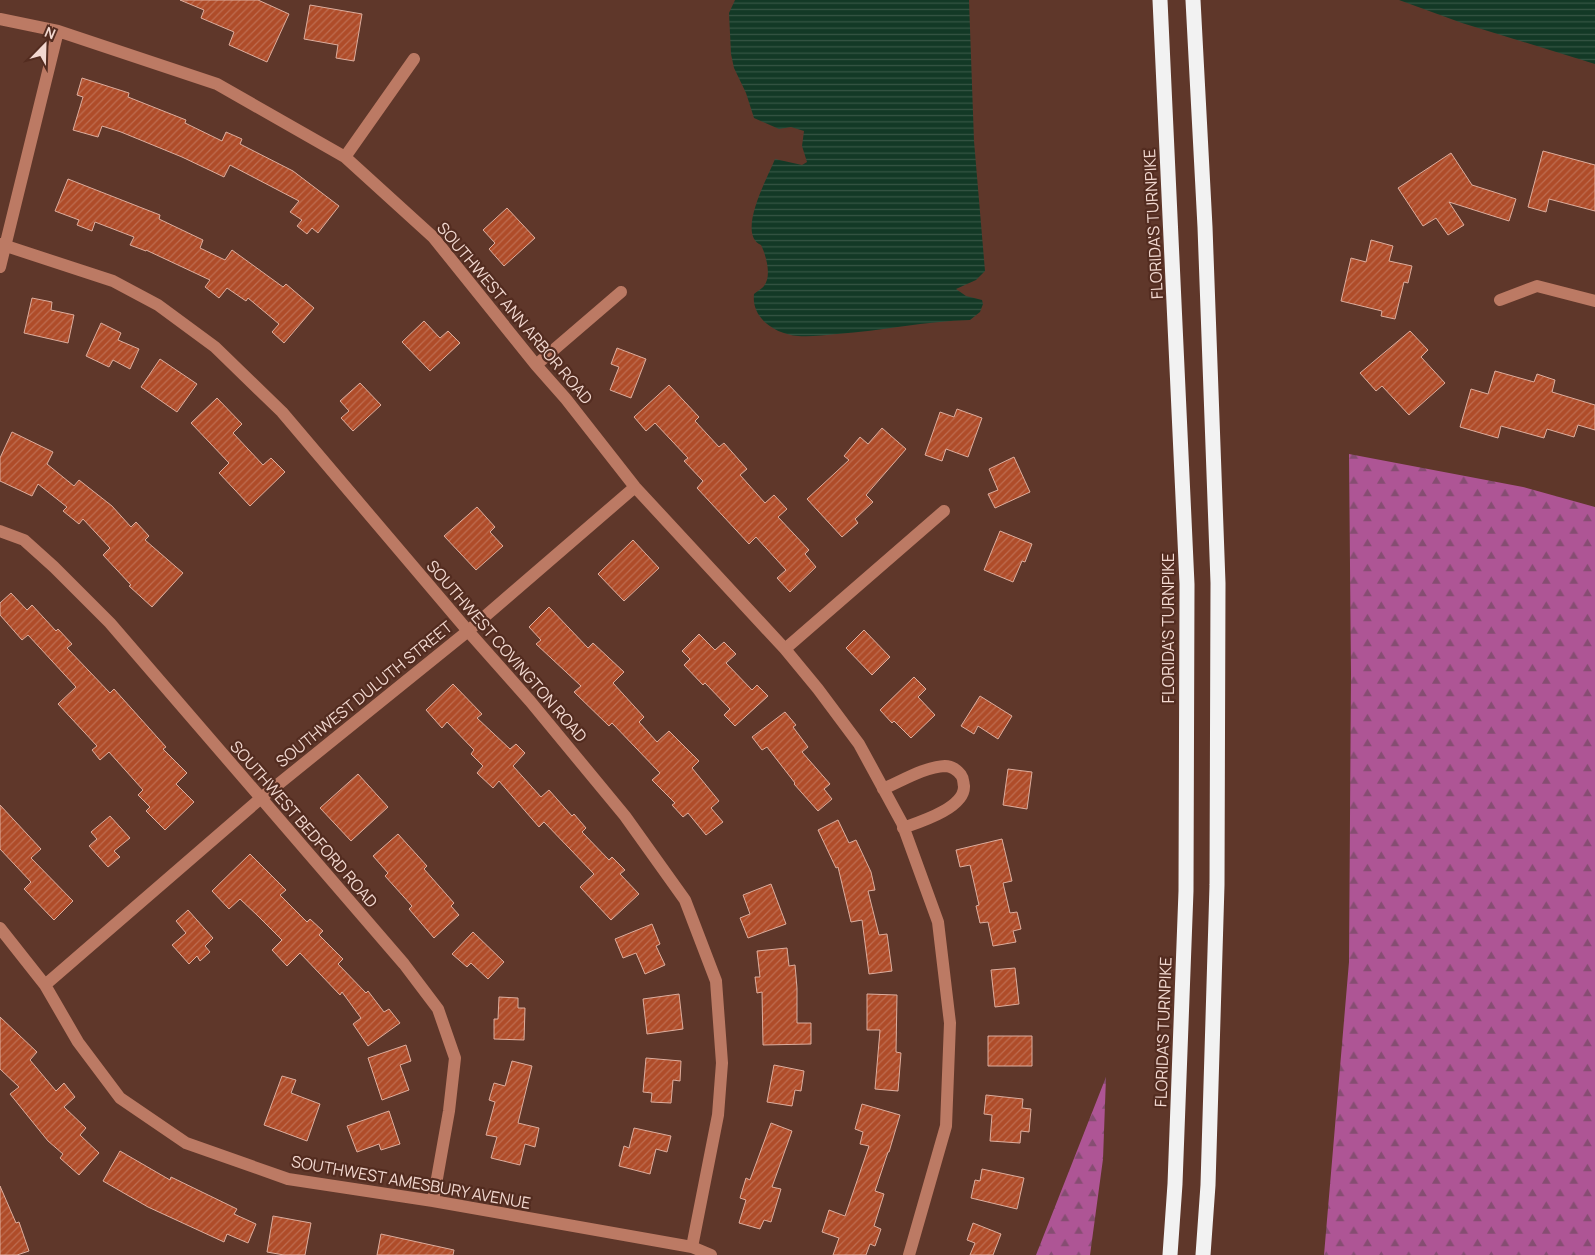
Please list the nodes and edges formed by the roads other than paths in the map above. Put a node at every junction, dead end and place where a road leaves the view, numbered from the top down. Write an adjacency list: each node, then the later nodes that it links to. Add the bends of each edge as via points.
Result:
1 (1160, 0): 27 (highway, FLORIDA'S TURNPIKE, via 1187,584 1186,891)
2 (1192, 0): 28 (highway, via 1205,227 1218,582 1217,884)
3 (0, 19): 4 (street, SOUTHWEST ANN ARBOR ROAD)
4 (58, 31): 6 (street, SOUTHWEST ANN ARBOR ROAD, via 217,84); 7 (street)
5 (414, 59): 6 (street)
6 (345, 157): 12 (street, SOUTHWEST ANN ARBOR ROAD, via 433,237)
7 (3, 245): 8 (street); 16 (street, SOUTHWEST COVINGTON ROAD, via 113,281 158,305 215,347 282,412)
8 (0, 267)
9 (621, 292): 12 (street)
10 (1500, 300): 11 (street, via 1537,286)
11 (1595, 301)
12 (536, 365): 13 (street, SOUTHWEST ANN ARBOR ROAD)
13 (635, 487): 16 (street, SOUTHWEST DULUTH STREET); 17 (street, SOUTHWEST ANN ARBOR ROAD)
14 (944, 511): 17 (street)
15 (0, 531): 19 (street, SOUTHWEST BEDFORD ROAD, via 24,540 110,623)
16 (468, 631): 19 (street, SOUTHWEST DULUTH STREET); 24 (street, SOUTHWEST COVINGTON ROAD, via 636,831 685,900 716,981 722,1062 718,1115)
17 (786, 649): 18 (street, SOUTHWEST ANN ARBOR ROAD, via 859,744)
18 (883, 789): 20 (street, SOUTHWEST ANN ARBOR ROAD); 20 (street, via 937,767 956,769 963,777 964,790 959,801)
19 (260, 798): 22 (street, SOUTHWEST DULUTH STREET); 23 (street, SOUTHWEST BEDFORD ROAD, via 404,964 438,1009 455,1058)
20 (904, 828): 26 (street, SOUTHWEST ANN ARBOR ROAD, via 938,922 950,1024 946,1126)
21 (0, 928): 22 (street, SOUTHWEST AMESBURY AVENUE)
22 (45, 985): 23 (street, SOUTHWEST AMESBURY AVENUE, via 78,1042 120,1098 186,1142 288,1179)
23 (434, 1201): 24 (street, SOUTHWEST AMESBURY AVENUE)
24 (692, 1247): 25 (street, SOUTHWEST AMESBURY AVENUE)
25 (711, 1255)
26 (908, 1255)
27 (1170, 1255)
28 (1203, 1255)

